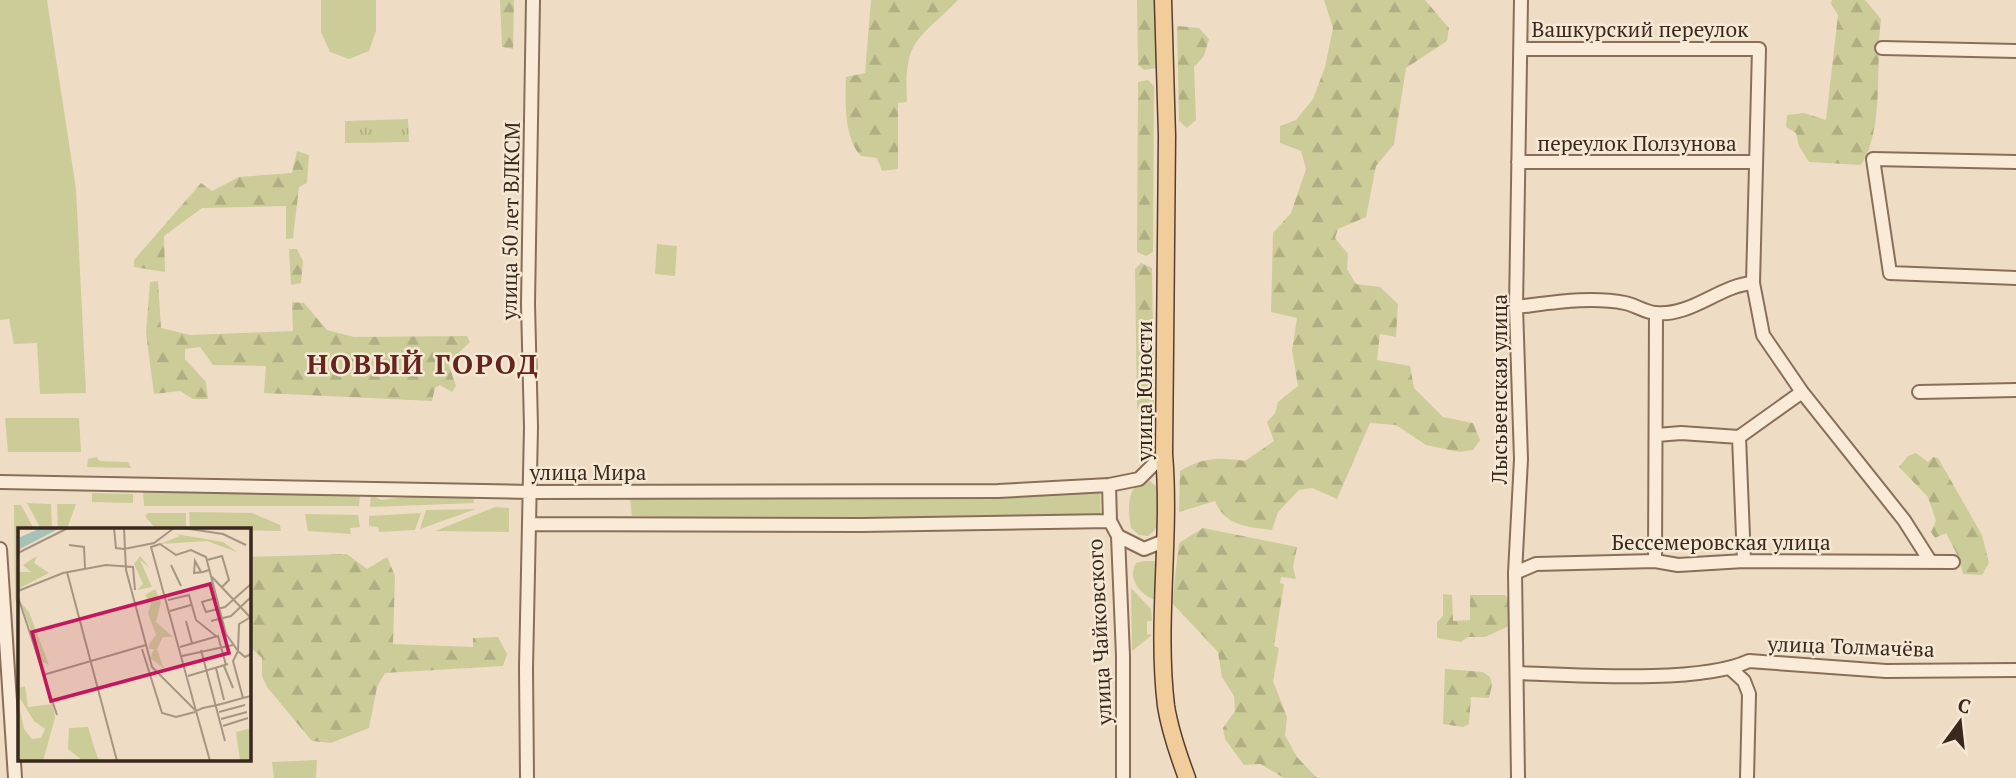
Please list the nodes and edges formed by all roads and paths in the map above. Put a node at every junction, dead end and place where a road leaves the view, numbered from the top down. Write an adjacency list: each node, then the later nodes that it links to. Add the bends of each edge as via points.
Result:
1 (533, 0): 22 (street, улица 50 лет ВЛКСМ)
2 (1163, 0): 19 (main road, улица Юности, via 1167,136)
3 (1521, 0): 5 (street, Лысьвенская улица)
4 (1882, 48): 6 (street)
5 (1521, 49): 7 (street, Лысьвенская улица); 8 (street, Вашкурский переулок, via 1759,48)
6 (2016, 51)
7 (1518, 162): 8 (street, переулок Ползунова); 12 (street, Лысьвенская улица)
8 (1755, 162): 11 (street)
9 (2016, 162): 10 (street, via 1873,159 1890,273)
10 (2016, 278)
11 (1753, 283): 13 (street, via 1739,284 1705,303); 15 (street, via 1763,335)
12 (1516, 307): 13 (street, via 1576,300 1624,303); 32 (street, Лысьвенская улица, via 1521,459)
13 (1657, 313): 17 (street)
14 (2016, 390): 16 (street)
15 (1802, 392): 18 (street); 30 (street, via 1904,520)
16 (1919, 392)
17 (1657, 435): 18 (street); 28 (street)
18 (1739, 438): 29 (street)
19 (1164, 454): 21 (street, улица Мира, via 1139,480); 26 (main road, улица Юности, via 1168,506)
20 (0, 482): 22 (street, улица Мира)
21 (1109, 485): 22 (street, улица Мира, via 954,492); 23 (street, улица Чайковского)
22 (530, 492): 24 (street, улица 50 лет ВЛКСМ)
23 (1110, 521): 24 (street); 25 (street, улица Чайковского)
24 (530, 524): 37 (street, улица 50 лет ВЛКСМ)
25 (1118, 536): 26 (street, via 1144,549); 38 (street, улица Чайковского, via 1124,656)
26 (1164, 541): 39 (main road, улица Юности, via 1166,705)
27 (0, 549): 36 (street)
28 (1655, 561): 29 (street, Бессемеровская улица, via 1678,565); 32 (street, Бессемеровская улица, via 1536,564)
29 (1744, 561): 30 (street, Бессемеровская улица)
30 (1930, 561): 31 (street, Бессемеровская улица)
31 (1953, 562)
32 (1515, 573): 35 (street, Лысьвенская улица)
33 (1732, 670): 34 (street, улица Толмачёва, via 1749,661 1886,671); 35 (street, улица Толмачёва); 41 (street, via 1749,694)
34 (2016, 670)
35 (1518, 673): 40 (street, Лысьвенская улица)
36 (15, 778)
37 (527, 778)
38 (1123, 778)
39 (1187, 778)
40 (1518, 778)
41 (1747, 778)

